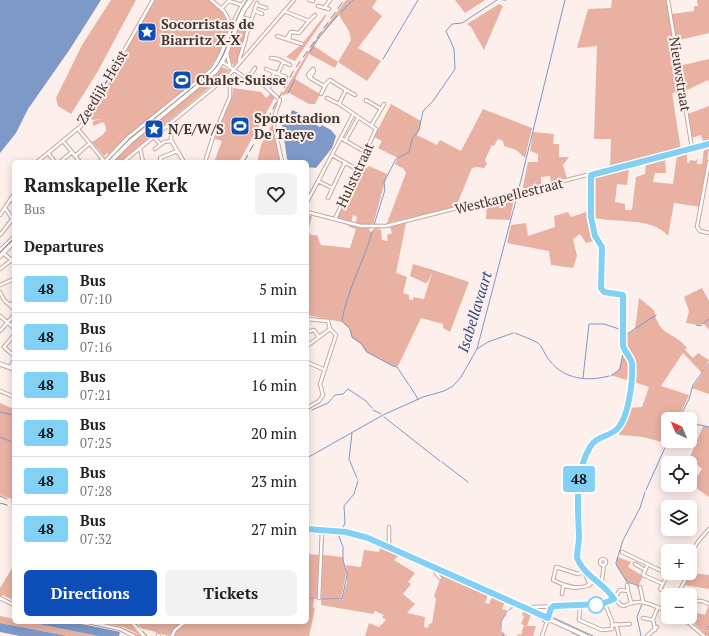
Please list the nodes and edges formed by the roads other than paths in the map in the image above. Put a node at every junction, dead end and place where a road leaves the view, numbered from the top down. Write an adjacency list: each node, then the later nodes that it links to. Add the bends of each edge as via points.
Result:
1 (153, 0): 59 (street, Zeedijk-Heist)
2 (211, 0): 9 (street)
3 (246, 0): 11 (main road)
4 (251, 0): 21 (main road)
5 (294, 0): 18 (street)
6 (309, 0): 10 (street)
7 (330, 0): 13 (street)
8 (668, 0): 70 (street, Nieuwstraat)
9 (215, 1): 15 (street)
10 (313, 1)
11 (242, 5): 15 (street, via 229,0); 24 (main road)
12 (318, 6): 13 (street)
13 (325, 7): 16 (street)
14 (266, 8): 17 (street, via 257,4)
15 (221, 9): 24 (street)
16 (329, 9)
17 (255, 11): 19 (street); 22 (street)
18 (284, 11): 23 (street); 31 (street)
19 (262, 14)
20 (315, 15): 23 (street)
21 (240, 16): 22 (street); 24 (main road)
22 (251, 20): 31 (street)
23 (309, 20): 26 (street, via 299,34 290,33)
24 (234, 26): 28 (main road); 30 (main road)
25 (277, 36): 26 (street)
26 (288, 39): 27 (street)
27 (302, 44)
28 (226, 54): 30 (main road); 34 (street)
29 (271, 58): 32 (street, via 278,58)
30 (221, 61): 34 (street); 82 (main road); 83 (main road, via 212,76 131,141)
31 (240, 62): 37 (street)
32 (283, 62): 33 (street); 38 (street)
33 (290, 65)
34 (230, 66): 37 (street)
35 (256, 68): 42 (street)
36 (266, 68): 38 (street)
37 (235, 69): 39 (street); 42 (street)
38 (278, 74): 40 (street); 44 (street, via 271,79)
39 (228, 76): 57 (street); 88 (street, via 230,97)
40 (286, 77)
41 (310, 78): 45 (street)
42 (248, 79): 46 (street)
43 (277, 82): 44 (street)
44 (272, 84): 46 (street)
45 (325, 86): 47 (street, via 329,80); 48 (street)
46 (268, 88): 89 (street, via 280,102 274,120)
47 (346, 90): 49 (street); 52 (street)
48 (321, 94)
49 (355, 94)
50 (327, 98): 52 (street, Hulststraat)
51 (366, 102): 54 (street)
52 (339, 104): 55 (street, Hulststraat)
53 (384, 104): 54 (street)
54 (381, 109): 58 (street)
55 (353, 115): 56 (street, Hulststraat); 61 (street)
56 (358, 118): 58 (street, Hulststraat); 64 (street)
57 (167, 126): 60 (street); 63 (street, via 171,130)
58 (371, 126): 73 (street, Hulststraat, via 376,130)
59 (78, 129): 62 (street, Zeedijk-Heist); 65 (street)
60 (154, 137): 66 (street); 68 (street)
61 (340, 138): 64 (street); 75 (street)
62 (63, 141): 72 (street); 74 (street, Zeedijk-Heist)
63 (171, 141): 66 (street); 71 (street)
64 (345, 141): 73 (street)
65 (90, 144): 76 (street); 81 (street)
66 (160, 144): 69 (street)
67 (709, 144): 70 (street, Westkapellestraat)
68 (140, 148): 84 (street); 85 (street)
69 (155, 148)
70 (692, 148): 93 (street, Westkapellestraat)
71 (177, 151): 86 (street); 87 (street)
72 (72, 152): 76 (street); 80 (street)
73 (365, 152): 92 (street, Hulststraat)
74 (48, 153): 78 (street, Zeedijk-Heist); 79 (street)
75 (332, 155): 90 (street); 94 (street)
76 (75, 156): 77 (street)
77 (78, 159)
78 (39, 160)
79 (53, 160)
80 (62, 160)
81 (103, 160)
82 (105, 160)
83 (112, 160)
84 (125, 160)
85 (143, 160)
86 (160, 160)
87 (183, 160)
88 (206, 160)
89 (282, 160)
90 (345, 162): 92 (street); 95 (street)
91 (709, 162): 105 (street, via 697,227 700,231)
92 (358, 170): 103 (street, Hulststraat)
93 (591, 175): 103 (street, Westkapellestraat, via 390,225 366,226); 152 (street, via 591,217 595,236 602,247 601,288 604,292 623,295 623,345 632,363 629,400 622,422 614,431 594,442 580,471 577,558)
94 (318, 181): 95 (street); 97 (street)
95 (332, 188): 98 (street)
96 (11, 198): 99 (street)
97 (309, 198)
98 (328, 198)
99 (5, 208): 101 (street); 102 (street)
100 (309, 212): 103 (street, Westkapellestraat)
101 (0, 215)
102 (12, 217)
103 (335, 219)
104 (12, 221): 106 (street)
105 (709, 233)
106 (0, 235)
107 (12, 239): 109 (street)
108 (12, 244): 109 (main road)
109 (1, 253): 110 (street)
110 (12, 259)
111 (12, 261): 112 (street)
112 (0, 269)
113 (12, 280): 114 (street)
114 (0, 285)
115 (0, 292): 116 (street)
116 (10, 305): 117 (street)
117 (12, 308)
118 (0, 316): 121 (street)
119 (12, 317): 121 (street)
120 (309, 319): 123 (street, via 328,321)
121 (7, 323): 122 (street); 124 (street)
122 (12, 327)
123 (330, 329): 127 (street); 133 (street, via 336,335)
124 (0, 331)
125 (309, 331): 127 (street, via 314,330)
126 (12, 337): 129 (street, via 4,347)
127 (319, 337): 128 (street)
128 (309, 344)
129 (12, 354)
130 (309, 363): 133 (street)
131 (0, 364): 132 (main road)
132 (12, 369)
133 (325, 370): 136 (street, via 320,384 322,398)
134 (0, 391): 135 (street)
135 (12, 396)
136 (309, 406)
137 (389, 527): 142 (street)
138 (309, 529): 140 (main road)
139 (709, 529): 141 (street)
140 (322, 530): 142 (main road, via 355,534); 166 (street)
141 (695, 544)
142 (389, 547): 149 (main road)
143 (622, 552): 144 (street)
144 (639, 559): 146 (street); 150 (street, via 635,564)
145 (558, 563): 148 (street)
146 (648, 564): 150 (street); 151 (street)
147 (604, 565): 156 (street)
148 (556, 567): 152 (street, via 578,574); 158 (street, via 553,580)
149 (436, 568): 153 (street); 180 (main road)
150 (645, 570): 157 (street, via 643,575)
151 (661, 570)
152 (584, 571): 154 (street); 159 (street)
153 (440, 578)
154 (594, 580): 156 (street); 159 (street)
155 (665, 580): 157 (street)
156 (599, 584): 167 (street)
157 (663, 584): 162 (street)
158 (563, 585): 159 (street); 164 (street)
159 (590, 585)
160 (627, 585): 163 (street)
161 (640, 588): 168 (street)
162 (661, 590)
163 (628, 591): 167 (street, via 620,590); 170 (street)
164 (562, 594)
165 (0, 598): 171 (street)
166 (319, 598)
167 (614, 599): 170 (street, via 624,606); 172 (street)
168 (643, 601): 170 (street); 177 (street)
169 (697, 601): 173 (street)
170 (631, 602)
171 (12, 604)
172 (605, 604): 175 (street); 187 (street)
173 (709, 604)
174 (533, 607): 175 (street)
175 (552, 607): 180 (street)
176 (580, 607): 187 (street, via 581,622 602,630 612,630)
177 (658, 607): 178 (street); 181 (street)
178 (661, 608)
179 (643, 618): 181 (street)
180 (548, 619): 190 (street); 191 (main road)
181 (653, 620): 193 (street, via 656,628)
182 (97, 624): 188 (street, via 120,629)
183 (182, 624): 189 (street)
184 (616, 624): 185 (street); 187 (street); 192 (street)
185 (630, 624)
186 (692, 624): 194 (street)
187 (612, 625)
188 (134, 636)
189 (172, 636)
190 (542, 636)
191 (586, 636)
192 (618, 636)
193 (647, 636)
194 (704, 636)

